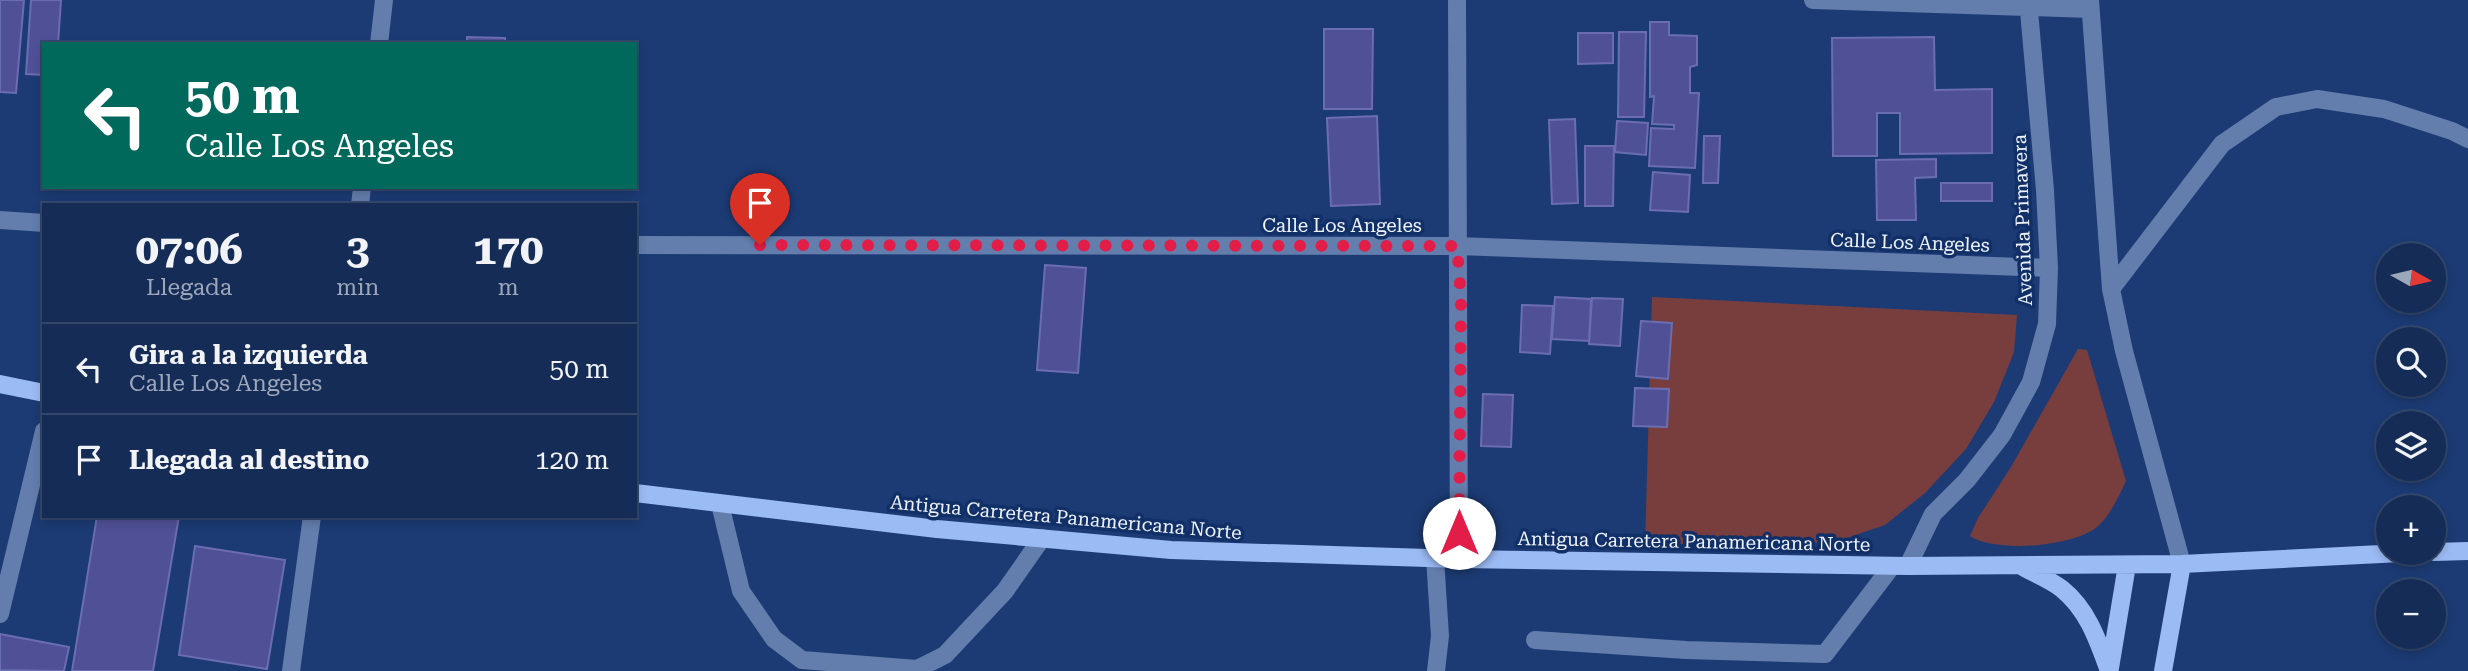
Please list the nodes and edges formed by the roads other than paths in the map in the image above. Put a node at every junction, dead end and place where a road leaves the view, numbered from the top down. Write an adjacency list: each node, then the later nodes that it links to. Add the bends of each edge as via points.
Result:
1 (384, 0): 6 (street)
2 (1457, 0): 11 (street)
3 (1813, 0): 4 (street)
4 (2029, 4): 5 (street); 12 (street, Avenida Primavera)
5 (2090, 4): 13 (street)
6 (379, 42)
7 (2468, 139): 13 (street, via 2384,109 2318,99 2276,107 2222,144)
8 (0, 220): 9 (street)
9 (42, 223)
10 (637, 245): 11 (street, Calle Los Angeles)
11 (1457, 246): 12 (street, Calle Los Angeles); 25 (street, via 1461,297)
12 (2049, 268): 28 (street, Avenida Primavera, via 2047,324 2031,382 2002,435 1933,514)
13 (2111, 289): 26 (street, via 2123,351)
14 (0, 384): 15 (main road)
15 (42, 393)
16 (42, 439): 30 (street)
17 (637, 492): 18 (main road, Antigua Carretera Panamericana Norte)
18 (720, 504): 20 (main road, Antigua Carretera Panamericana Norte); 32 (street, via 741,591 774,639 802,660)
19 (312, 518): 33 (street)
20 (1042, 538): 24 (main road, Antigua Carretera Panamericana Norte, via 1171,550); 32 (street, via 1004,591 944,655 917,668)
21 (2468, 551): 22 (main road)
22 (2446, 552)
23 (2376, 554): 26 (main road, Antigua Carretera Panamericana Norte)
24 (1436, 558): 25 (main road, Antigua Carretera Panamericana Norte); 34 (street, via 1440,636)
25 (1459, 559): 28 (main road, Antigua Carretera Panamericana Norte)
26 (2182, 564): 27 (main road, Antigua Carretera Panamericana Norte); 36 (main road)
27 (2127, 565): 29 (main road, Antigua Carretera Panamericana Norte); 35 (main road)
28 (1900, 566): 29 (main road, Antigua Carretera Panamericana Norte); 31 (street, Avenida Primavera, via 1825,654)
29 (2020, 566): 35 (main road, via 2062,588 2080,608 2096,633)
30 (0, 614)
31 (1535, 640)
32 (893, 669)
33 (291, 671)
34 (1436, 671)
35 (2109, 671)
36 (2163, 671)

